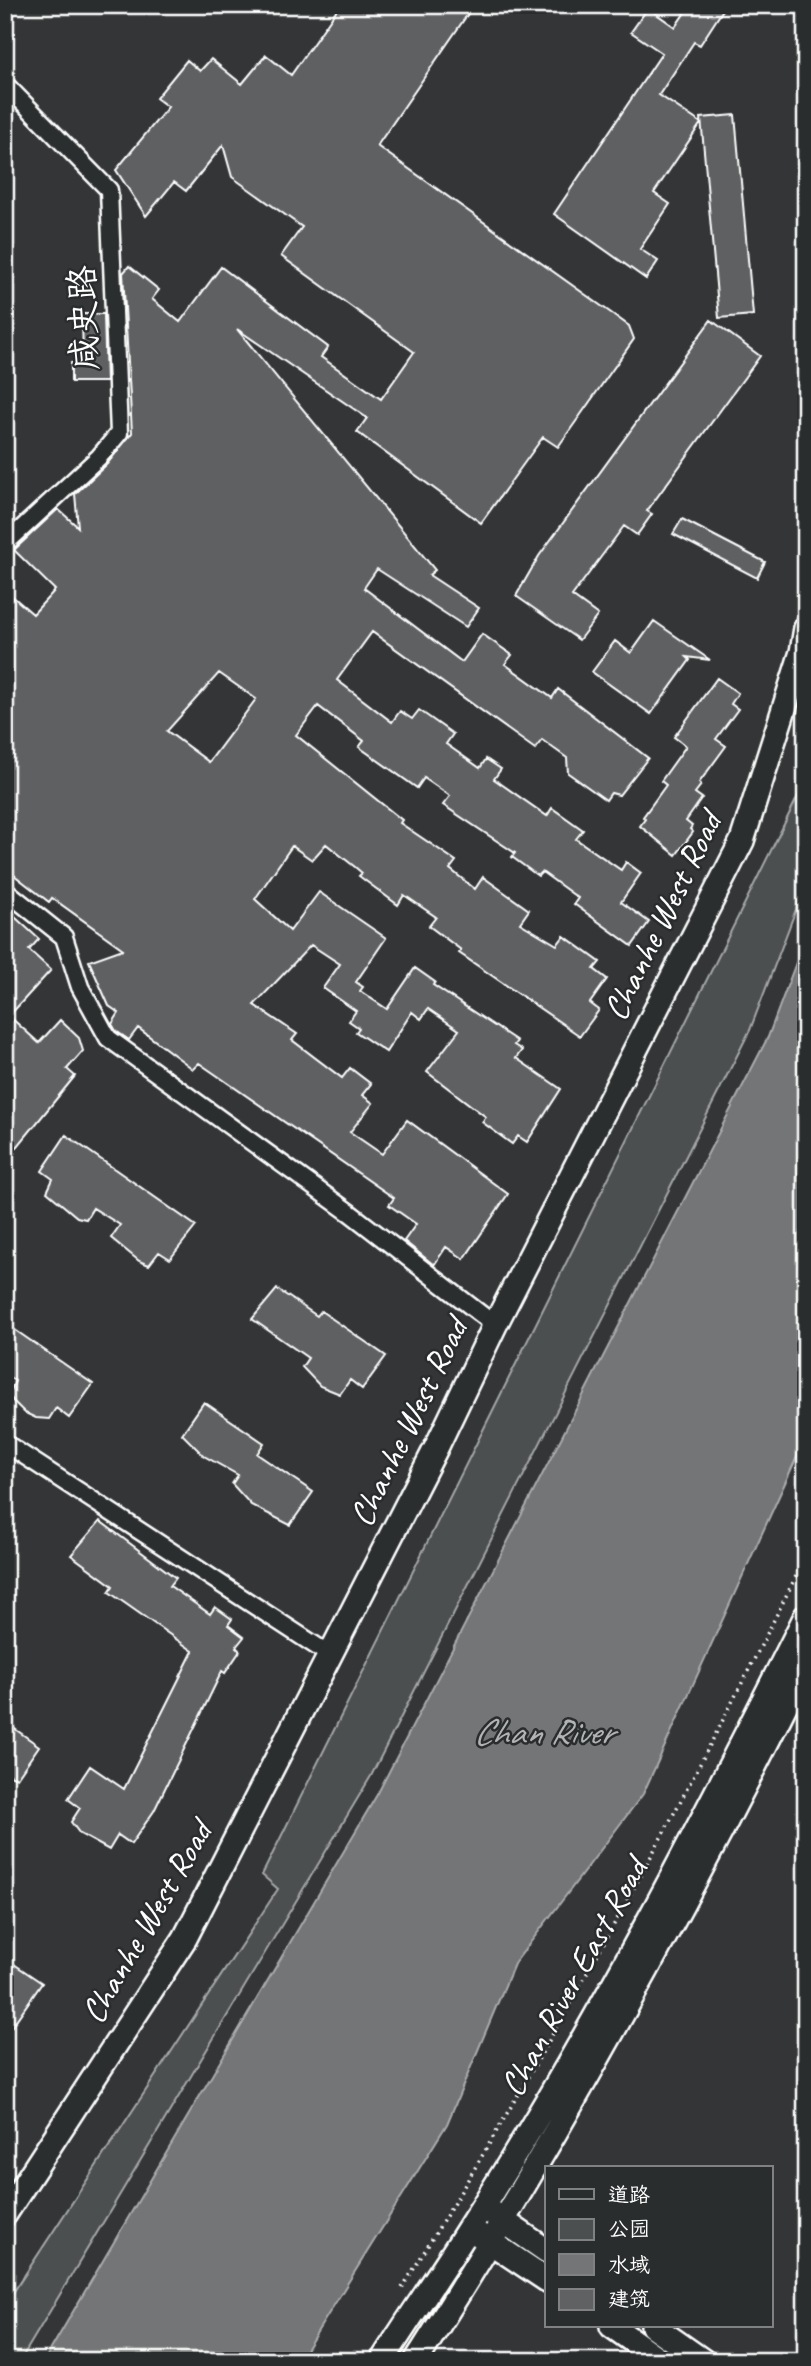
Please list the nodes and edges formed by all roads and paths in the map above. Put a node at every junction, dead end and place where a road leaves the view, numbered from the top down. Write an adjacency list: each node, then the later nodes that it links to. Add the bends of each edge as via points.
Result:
1 (5, 84): 2 (street, 咸史路, via 109,190 119,433)
2 (5, 544)
3 (806, 628): 5 (street, Chanhe West Road, via 742,841)
4 (5, 890): 5 (street, via 64,937 80,987 108,1038 350,1213)
5 (495, 1325): 9 (street, Chanhe West Road)
6 (5, 1443): 9 (street)
7 (806, 1556): 18 (path, via 549,2044)
8 (806, 1616): 11 (street, Chan River East Road, via 610,1987)
9 (330, 1655): 12 (street, Chanhe West Road, via 185,1938)
10 (806, 1664): 13 (street, Chan River East Road, via 697,1875)
11 (482, 2206): 13 (street); 14 (street, Chan River East Road)
12 (5, 2214)
13 (502, 2220): 15 (street, Chan River East Road); 16 (street)
14 (469, 2228): 15 (street); 21 (street, Chan River East Road)
15 (489, 2241): 17 (street); 23 (street, Chan River East Road)
16 (545, 2250)
17 (545, 2279)
18 (400, 2291)
19 (615, 2328): 24 (street)
20 (656, 2328): 25 (street)
21 (372, 2355): 22 (path)
22 (355, 2361)
23 (416, 2361)
24 (661, 2361)
25 (703, 2361)

